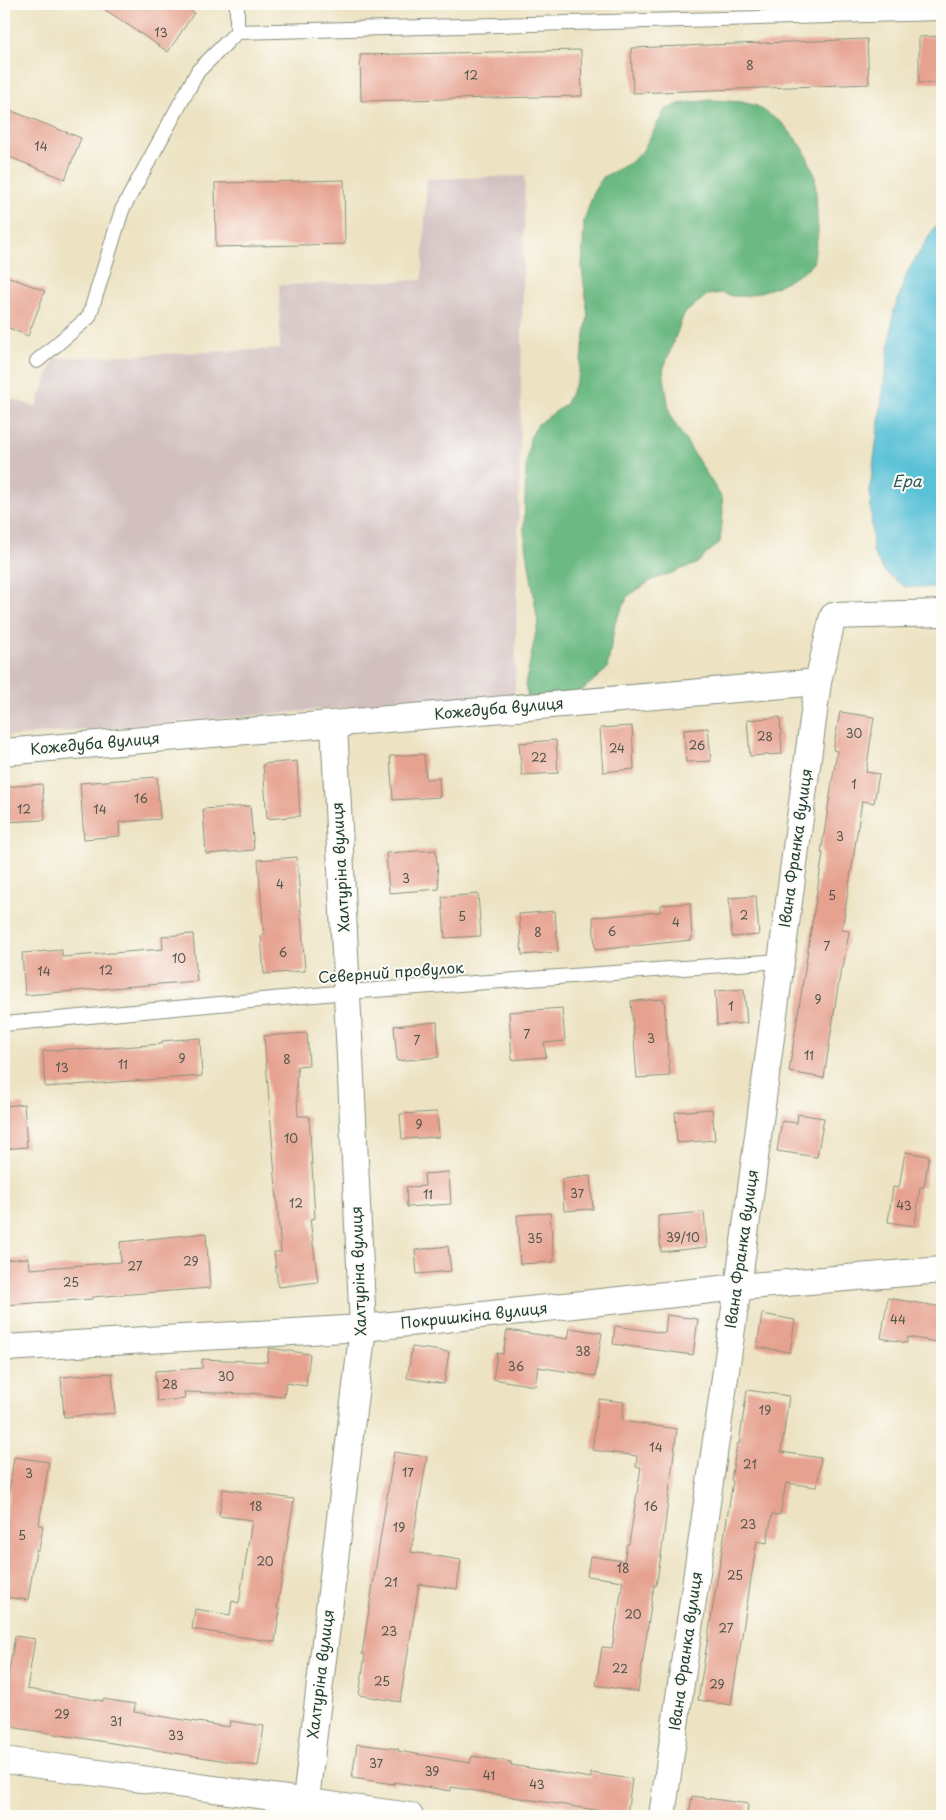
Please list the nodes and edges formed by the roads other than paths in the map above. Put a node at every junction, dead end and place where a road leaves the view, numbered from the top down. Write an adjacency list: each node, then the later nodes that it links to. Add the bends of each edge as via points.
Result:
1 (237, 4): 3 (lane)
2 (942, 12): 3 (lane)
3 (237, 32): 4 (lane, via 198,71 122,210 89,317)
4 (37, 361)
5 (942, 613): 6 (street, via 833,616)
6 (818, 682): 7 (street, Кожедуба вулиця); 9 (street, Івана Франка вулиця)
7 (334, 724): 8 (street, Кожедуба вулиця); 10 (street, Халтуріна вулиця)
8 (4, 752)
9 (780, 961): 10 (lane, Северний провулок); 13 (street, Івана Франка вулиця)
10 (347, 992): 11 (lane, Северний провулок); 14 (street, Халтуріна вулиця)
11 (4, 1024)
12 (942, 1270): 13 (street, Покришкіна вулиця)
13 (738, 1287): 14 (street, Покришкіна вулиця); 19 (street, Івана Франка вулиця)
14 (363, 1328): 15 (street, Покришкіна вулиця); 17 (street, Халтуріна вулиця)
15 (4, 1348)
16 (4, 1760): 17 (street)
17 (305, 1810): 18 (street)
18 (410, 1816)
19 (662, 1816)

